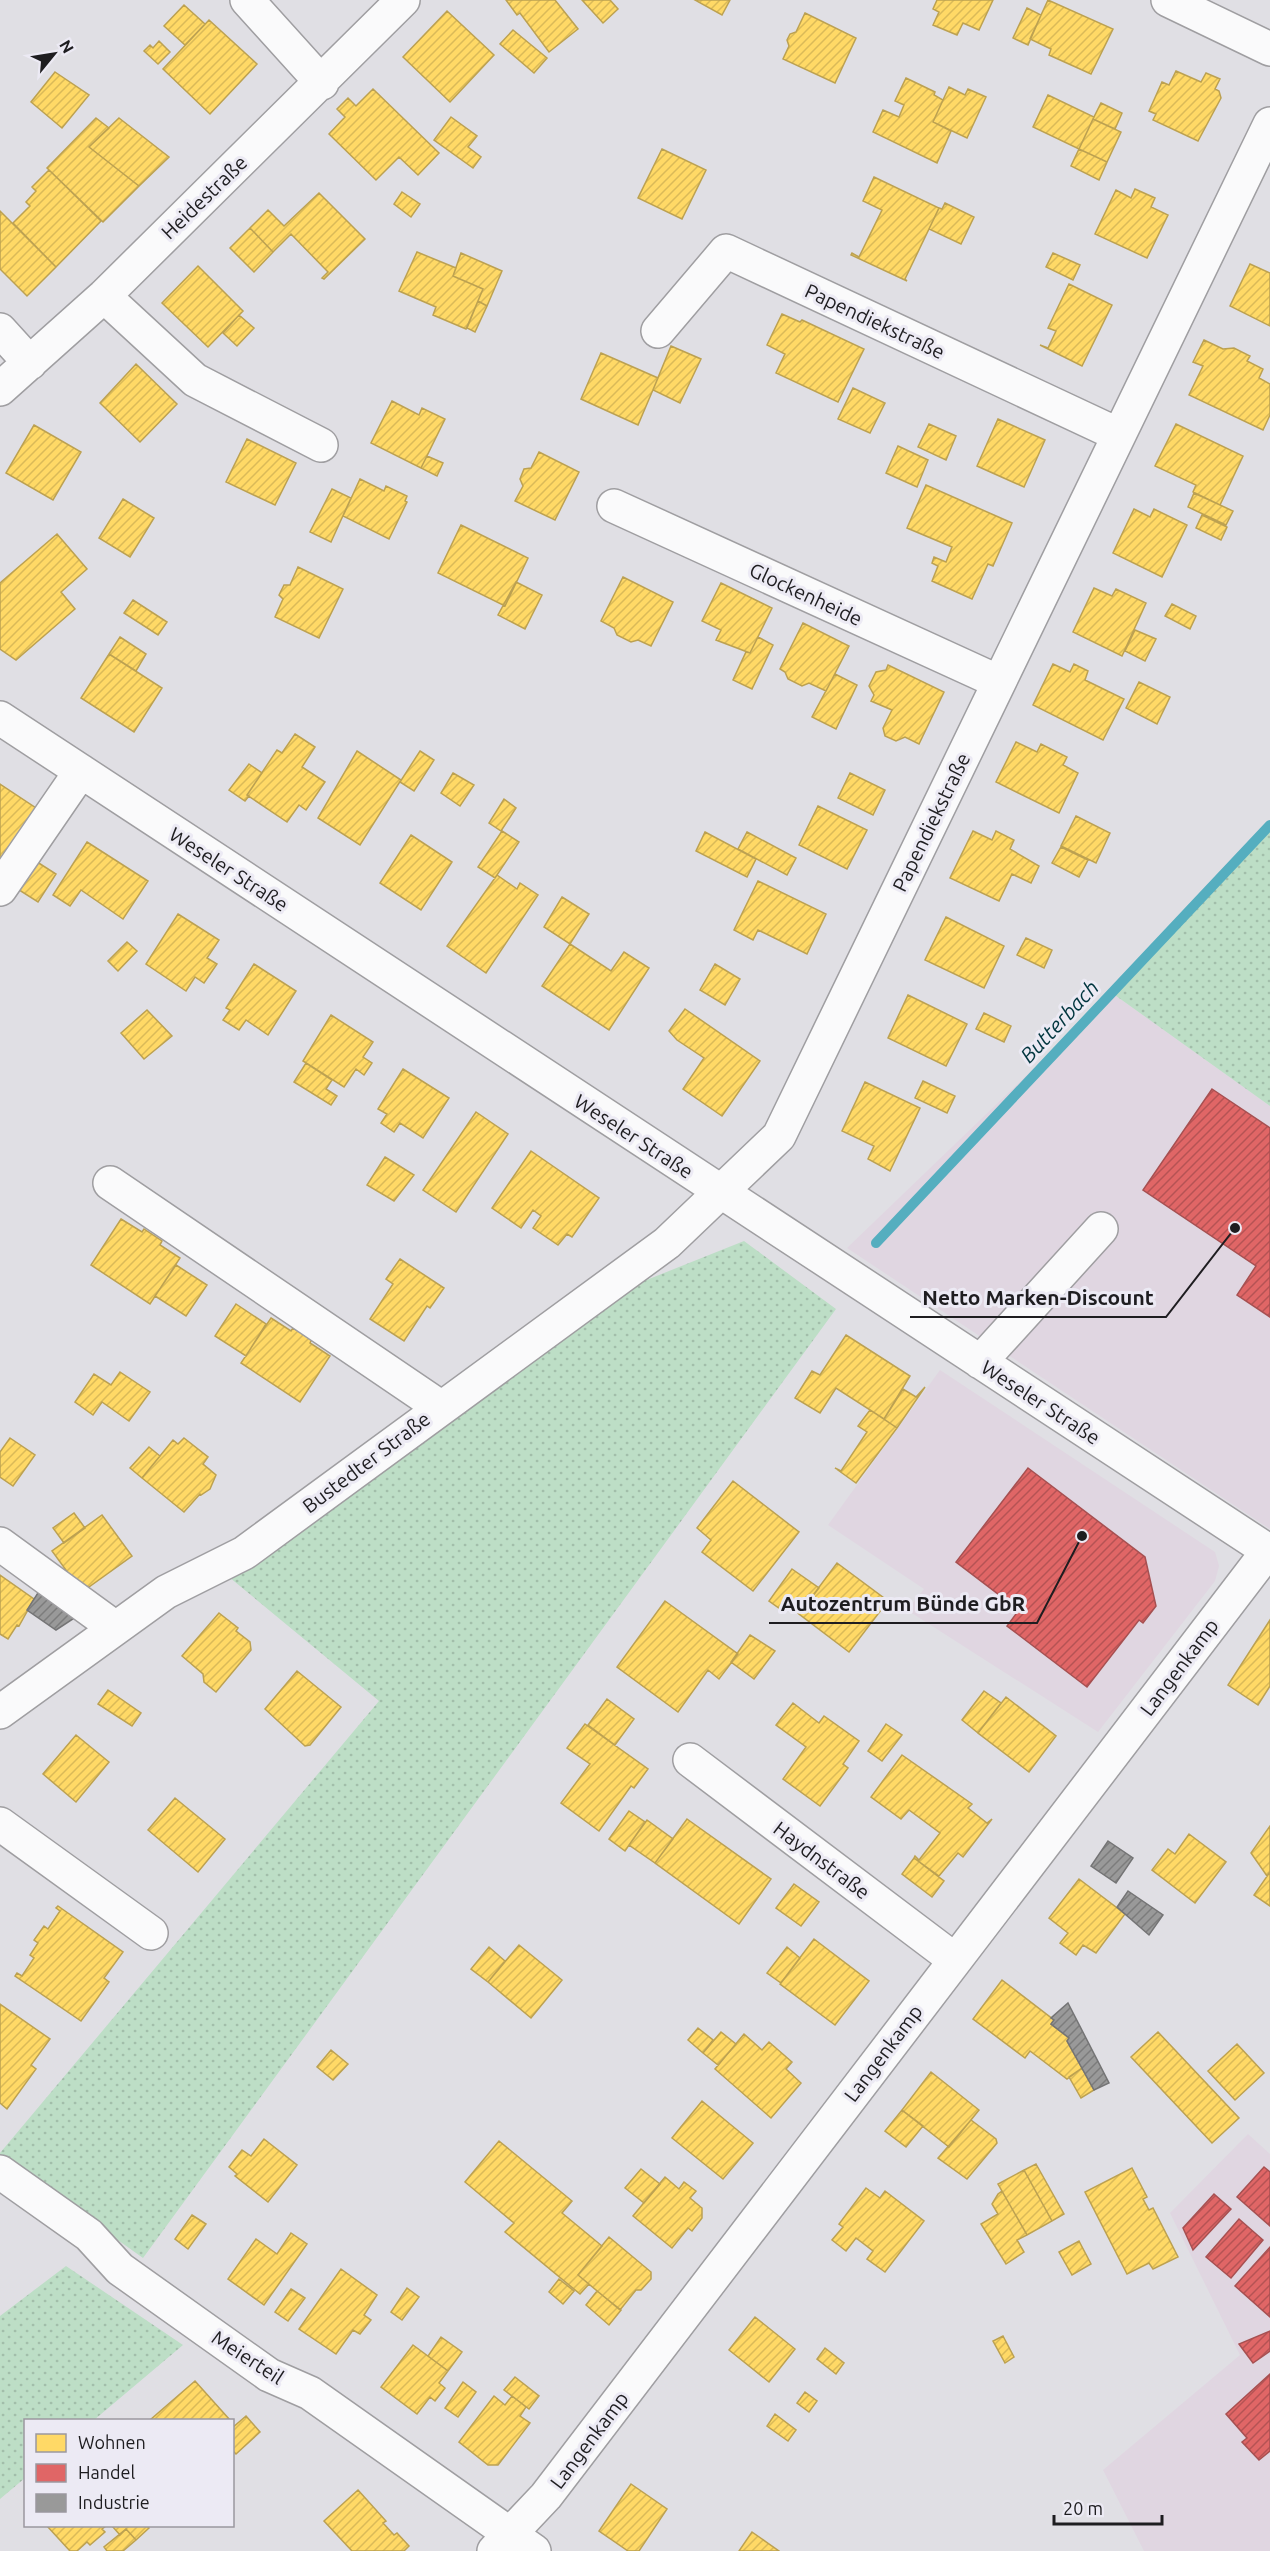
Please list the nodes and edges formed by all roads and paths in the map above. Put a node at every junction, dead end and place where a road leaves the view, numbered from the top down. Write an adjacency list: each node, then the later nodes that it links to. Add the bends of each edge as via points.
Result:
1 (247, 0): 5 (street)
2 (403, 0): 5 (street, Heidestraße)
3 (1168, 0): 4 (street)
4 (1270, 49)
5 (322, 82): 7 (street, Heidestraße)
6 (1270, 124): 12 (street, Papendiekstraße)
7 (104, 296): 10 (street, Heidestraße); 13 (street, via 195,381)
8 (0, 330): 10 (street)
9 (658, 331): 12 (street, Papendiekstraße, via 726,251)
10 (30, 363): 11 (street, Heidestraße)
11 (0, 389)
12 (1119, 435): 15 (street, Papendiekstraße)
13 (321, 445)
14 (614, 506): 15 (street, Glockenheide)
15 (999, 682): 20 (street, Papendiekstraße, via 779,1136)
16 (0, 718): 17 (street, Weseler Straße)
17 (81, 771): 18 (street); 20 (street, Weseler Straße)
18 (0, 889)
19 (110, 1183): 23 (street)
20 (720, 1193): 22 (street, Weseler Straße); 23 (street, Bustedter Straße, via 668,1243)
21 (1101, 1229): 22 (street)
22 (980, 1362): 25 (street, Weseler Straße)
23 (440, 1407): 26 (street, Bustedter Straße, via 244,1553 166,1592)
24 (0, 1544): 26 (street)
25 (1269, 1552): 31 (street, Langenkamp)
26 (114, 1627): 27 (street, Bustedter Straße)
27 (0, 1713)
28 (690, 1760): 31 (street, Haydnstraße)
29 (0, 1824): 30 (street)
30 (151, 1933)
31 (955, 1960): 33 (street, Langenkamp, via 546,2496)
32 (0, 2172): 33 (street, Meierteil, via 89,2235 120,2269 269,2374 310,2393)
33 (513, 2546)

